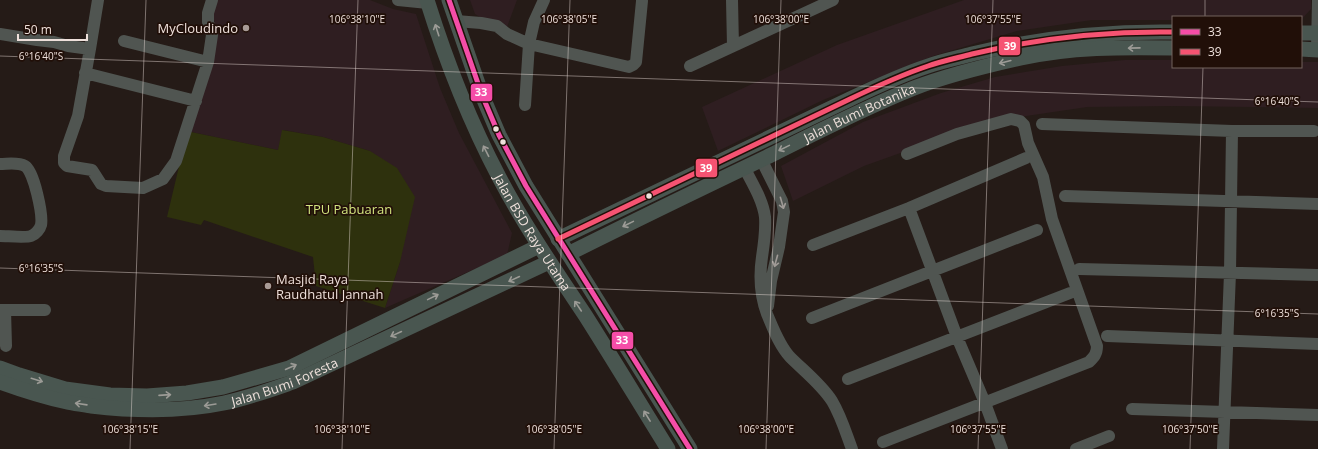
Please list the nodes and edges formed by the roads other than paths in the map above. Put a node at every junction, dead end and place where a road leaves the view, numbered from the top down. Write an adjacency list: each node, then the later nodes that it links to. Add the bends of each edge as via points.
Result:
1 (98, 0): 20 (street)
2 (212, 0): 23 (street, via 208,13 212,35)
3 (398, 0): 10 (street)
4 (449, 0): 11 (main road, Jalan BSD Raya Utama)
5 (544, 0): 17 (street, via 534,22)
6 (732, 0): 18 (street)
7 (1318, 0): 14 (street)
8 (642, 1): 17 (street, via 636,62 633,66)
9 (827, 1): 18 (street)
10 (427, 2): 46 (main road, Jalan BSD Raya Utama, one-way to 10, via 499,178 476,132)
11 (456, 21): 17 (street, via 497,26 507,34); 44 (main road, Jalan BSD Raya Utama, via 499,135)
12 (1172, 32): 25 (main road, Jalan Bumi Botanika, via 1100,33 1052,38 1001,47)
13 (1302, 33): 14 (main road)
14 (1318, 33): 22 (street)
15 (0, 34): 20 (street)
16 (124, 41): 23 (street)
17 (529, 44): 29 (street)
18 (733, 46): 24 (street)
19 (1172, 48): 27 (main road, Jalan Bumi Botanika, one-way to 27, via 1110,48 1052,53 1022,58)
20 (90, 49): 26 (street)
21 (1302, 49): 22 (main road)
22 (1318, 50)
23 (208, 62): 28 (street)
24 (690, 66)
25 (929, 66): 27 (main road); 44 (main road, Jalan Bumi Botanika, via 850,98)
26 (85, 73): 28 (street); 28 (street, via 78,116 64,163 67,166 92,170 101,184 106,186 143,188 163,179 176,161)
27 (934, 81): 35 (main road, Jalan Bumi Botanika, one-way to 35, via 864,110)
28 (196, 102)
29 (525, 105)
30 (1042, 124): 31 (street)
31 (1232, 131): 32 (street); 39 (street)
32 (1314, 131)
33 (907, 154): 68 (street, via 957,134 1012,119 1024,125 1028,143 1042,177 1053,224 1097,346 1095,356 1089,362)
34 (1026, 158): 41 (street)
35 (761, 159): 37 (main road, Jalan Bumi Botanika); 56 (street, one-way to 56, via 782,201 784,212)
36 (0, 164): 43 (street, via 19,164 28,169 41,227 30,236)
37 (744, 167): 47 (main road, Jalan Bumi Botanika, one-way to 47); 56 (street, via 764,208 766,230 760,286)
38 (1065, 196): 39 (street)
39 (1231, 201): 40 (street); 51 (street)
40 (1318, 204)
41 (909, 208): 45 (street); 50 (street)
42 (1037, 230): 50 (street)
43 (0, 236)
44 (558, 239): 47 (main road, Jalan BSD Raya Utama)
45 (813, 245)
46 (539, 246): 48 (main road, Jalan BSD Raya Utama); 63 (main road, Jalan Bumi Foresta, one-way to 46)
47 (568, 254): 75 (main road, Jalan BSD Raya Utama)
48 (550, 262): 64 (main road, Jalan Bumi Foresta, one-way to 64); 74 (main road, Jalan BSD Raya Utama, one-way to 48)
49 (1079, 269): 51 (street)
50 (932, 270): 57 (street); 59 (street)
51 (1230, 272): 52 (street); 60 (street)
52 (1318, 275)
53 (1070, 294): 59 (street)
54 (2, 310): 55 (street); 62 (street)
55 (45, 310)
56 (767, 313): 76 (street, via 789,356 832,401)
57 (812, 318)
58 (1107, 336): 60 (street)
59 (957, 337): 66 (street); 68 (street)
60 (1226, 342): 61 (street); 70 (street)
61 (1318, 344)
62 (6, 346)
63 (331, 347): 64 (main road); 65 (main road, Jalan Bumi Foresta, one-way to 63, via 65,389 110,395 147,396 223,387 289,368)
64 (338, 361): 67 (main road, Jalan Bumi Foresta, one-way to 67, via 294,382 255,395 198,407 114,409 68,402)
65 (0, 368)
66 (848, 379)
67 (0, 382)
68 (985, 403): 73 (street); 77 (street)
69 (1132, 409): 70 (street)
70 (1224, 412): 71 (street); 79 (street)
71 (1318, 415)
72 (1109, 436): 78 (street)
73 (883, 442)
74 (668, 449)
75 (690, 449)
76 (852, 449)
77 (1002, 449)
78 (1076, 449)
79 (1223, 449)

